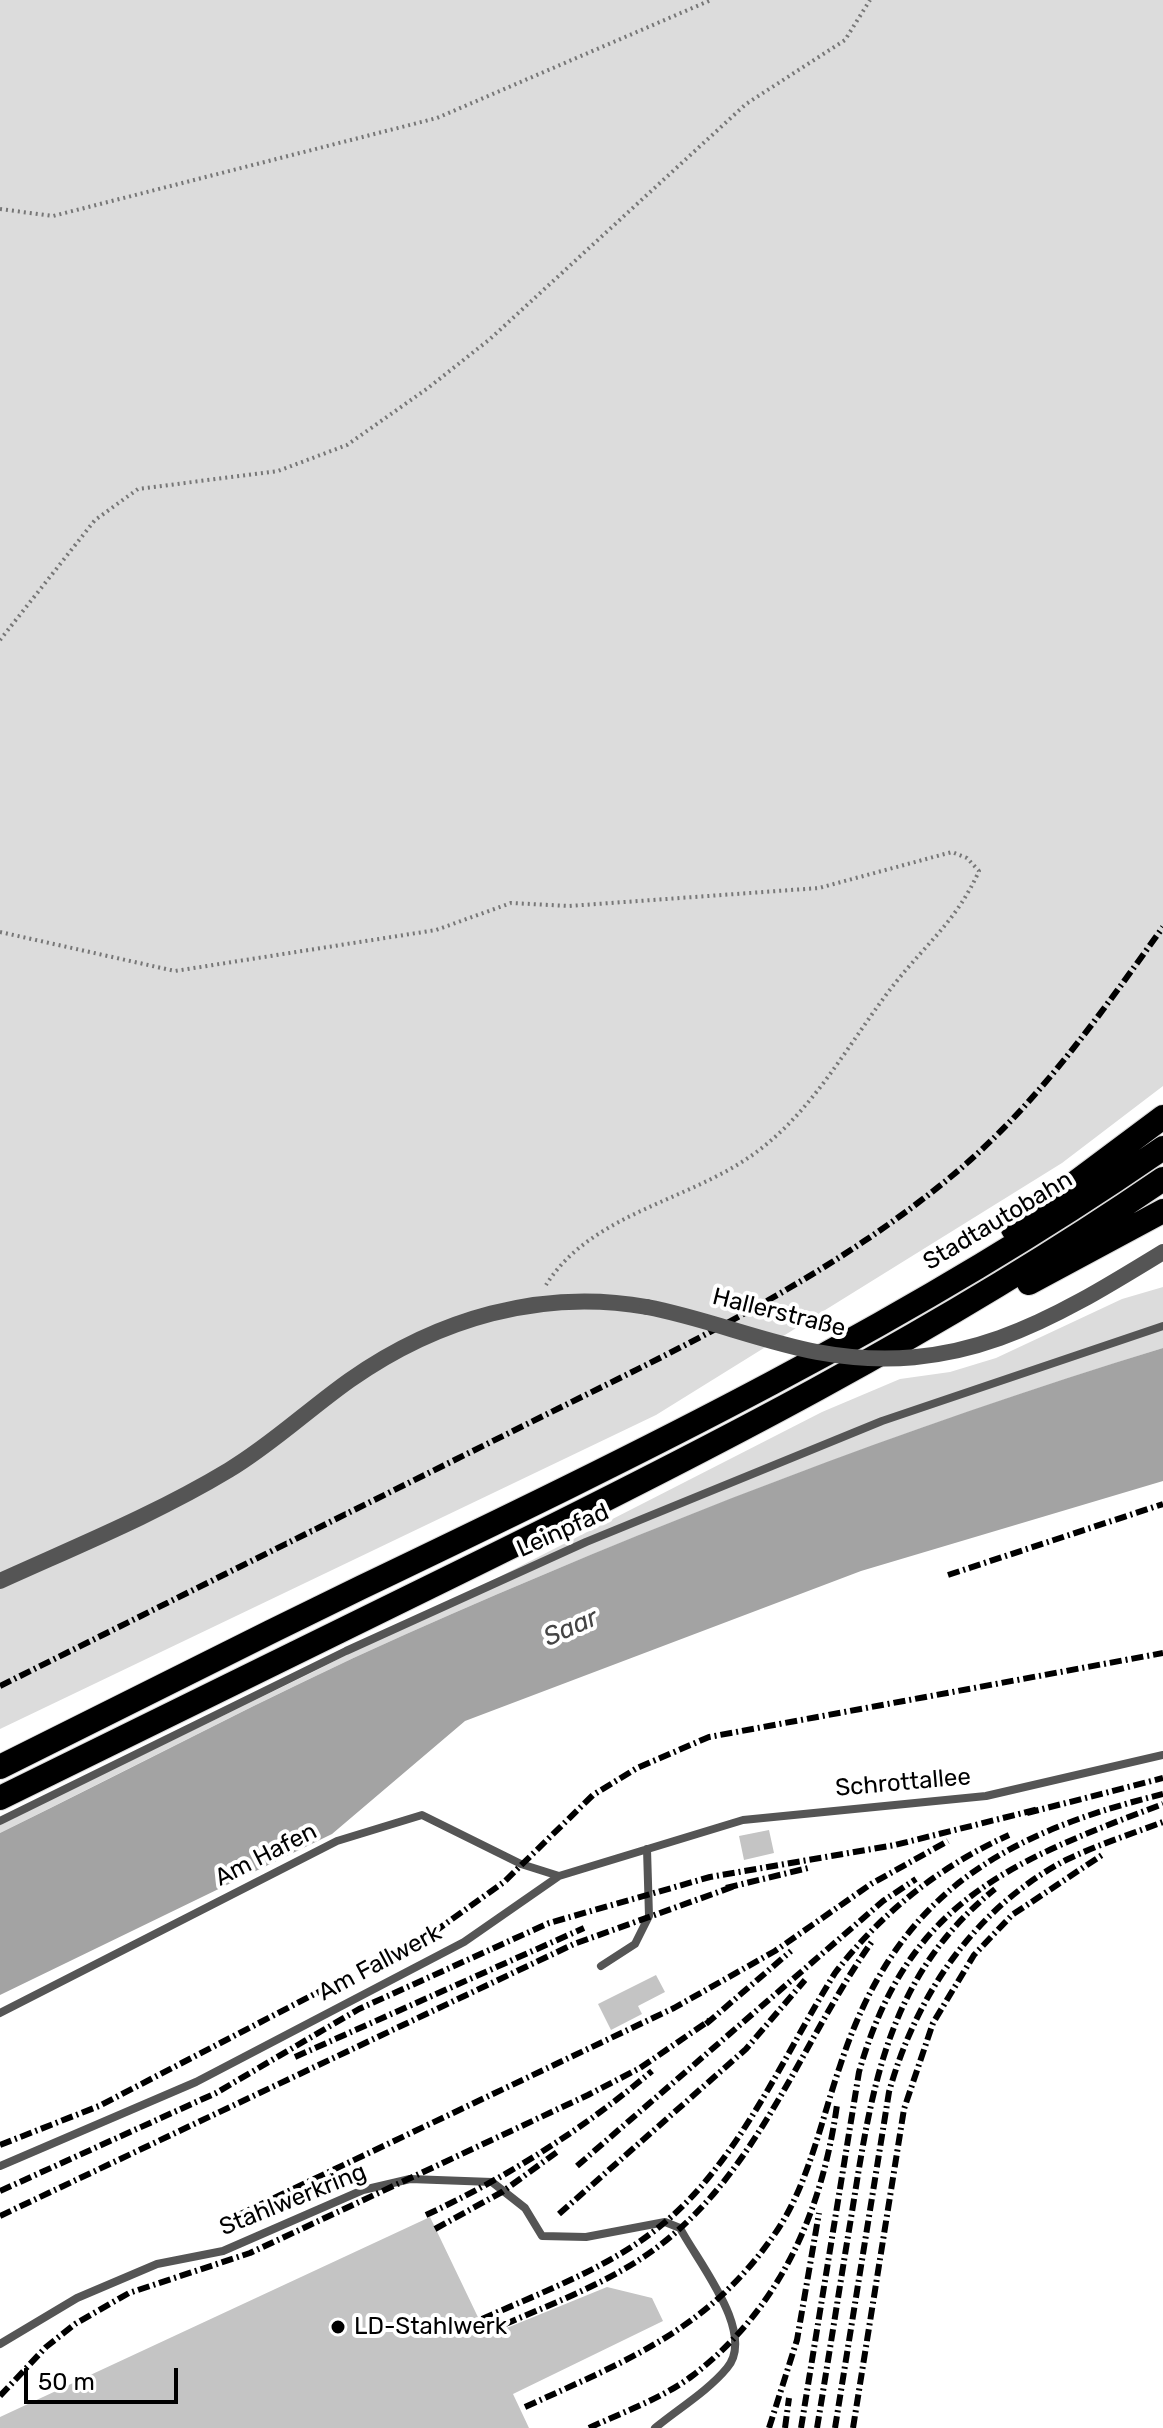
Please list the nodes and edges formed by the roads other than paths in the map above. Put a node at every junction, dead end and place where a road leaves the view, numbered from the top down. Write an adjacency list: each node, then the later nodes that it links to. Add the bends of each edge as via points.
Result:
1 (1163, 1117): 6 (highway)
2 (1163, 1148): 6 (highway, Stadtautobahn)
3 (1163, 1179): 8 (highway)
4 (1163, 1211): 8 (highway)
5 (1163, 1252): 9 (street, Hallerstraße, bridge, via 1017,1334 961,1352 916,1358 816,1352 647,1307 602,1301 534,1304 465,1321 396,1350 232,1468 183,1496)
6 (919, 1302): 11 (highway, Stadtautobahn, via 621,1462)
7 (1163, 1326): 13 (lane, Leinpfad, via 882,1421 586,1542 346,1651)
8 (918, 1335): 12 (highway, via 633,1487)
9 (0, 1581)
10 (1163, 1755): 14 (lane, Schrottallee, via 986,1796 743,1820)
11 (0, 1767)
12 (0, 1798)
13 (0, 1821)
14 (647, 1849): 15 (lane, Am Fallwerk); 16 (lane, via 649,1916 635,1944)
15 (559, 1876): 17 (lane, Am Hafen, via 521,1864 422,1815 337,1841); 18 (lane, Am Fallwerk, via 464,1942 196,2082)
16 (601, 1966)
17 (0, 2013)
18 (0, 2166)
19 (0, 2344): 20 (lane, Stahlwerkring, via 77,2298 157,2264 223,2251 363,2190 410,2179 492,2182 525,2208 542,2236 586,2237 665,2222 680,2228 722,2295 735,2338 730,2367)
20 (655, 2428)

